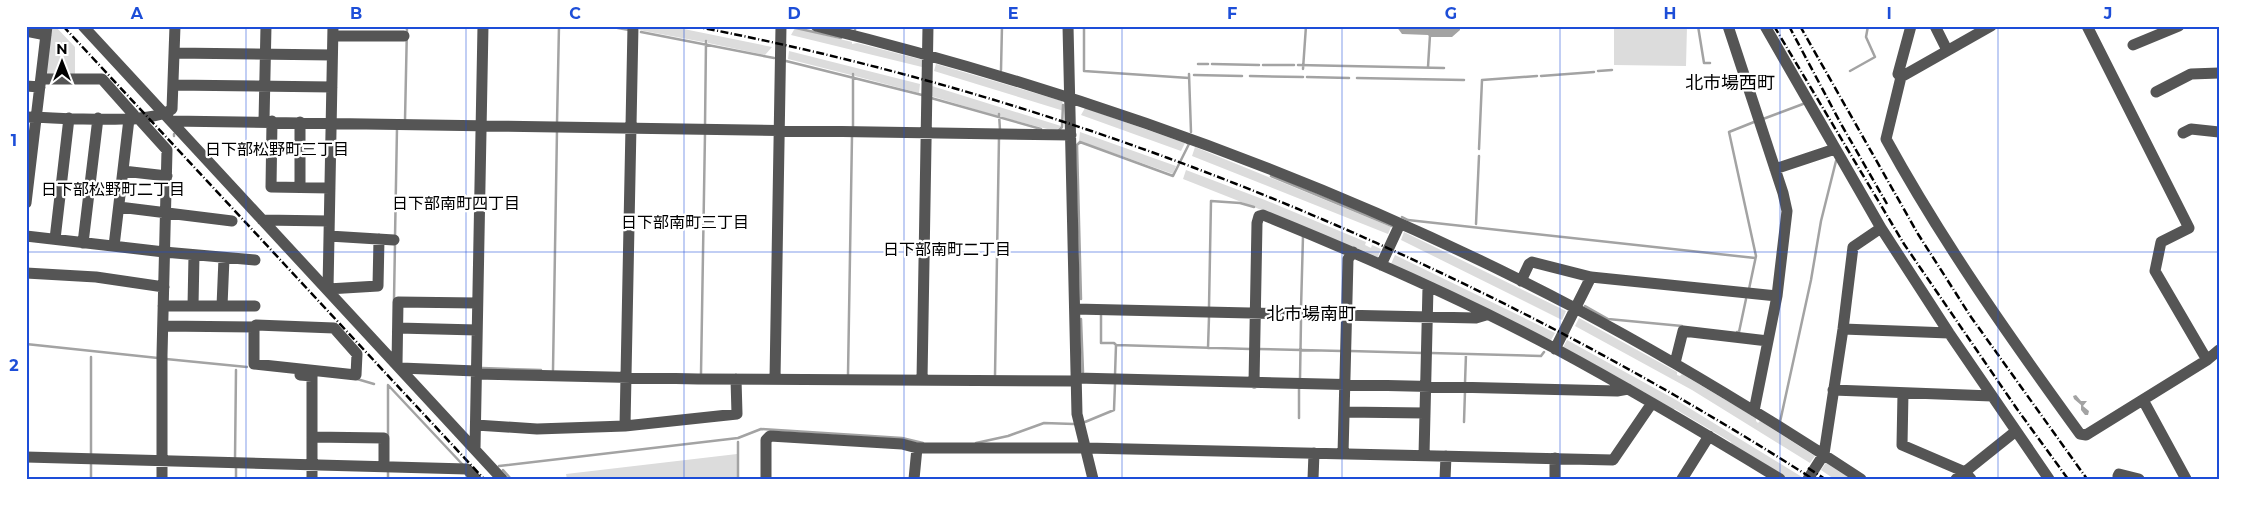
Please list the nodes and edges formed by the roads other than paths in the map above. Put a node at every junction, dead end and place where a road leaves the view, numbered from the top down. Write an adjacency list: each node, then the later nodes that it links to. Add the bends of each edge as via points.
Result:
1 (83, 26): 39 (street)
2 (175, 26): 23 (street)
3 (266, 26): 24 (street)
4 (482, 26): 44 (street)
5 (633, 26): 45 (street)
6 (781, 26): 46 (street)
7 (816, 26): 26 (street)
8 (928, 26): 26 (street)
9 (1068, 26): 35 (street)
10 (1728, 26): 52 (street)
11 (1765, 26): 51 (street)
12 (1910, 26): 28 (street, via 1898,74)
13 (1935, 26): 22 (street)
14 (1991, 26): 22 (street)
15 (2087, 26): 105 (street, via 2189,228 2161,242 2155,271)
16 (2179, 26): 21 (street)
17 (26, 31): 18 (street)
18 (46, 31): 29 (street)
19 (333, 31): 20 (street); 25 (street)
20 (404, 36)
21 (2134, 45)
22 (1947, 50): 28 (street)
23 (174, 53): 24 (street); 30 (street)
24 (266, 54): 25 (street); 32 (street)
25 (332, 54): 33 (street)
26 (927, 54): 35 (street); 47 (street)
27 (2219, 73): 34 (street, via 2191,74)
28 (1901, 77): 122 (street, via 1886,139 1998,321 2080,434 2092,433)
29 (41, 83): 31 (street); 36 (street); 40 (street, via 102,79)
30 (173, 85): 32 (street); 39 (street, via 172,109)
31 (26, 86)
32 (265, 86): 33 (street); 41 (street)
33 (332, 87): 43 (street)
34 (2156, 92)
35 (1069, 96): 50 (street); 63 (street, via 1203,143)
36 (32, 117): 37 (street); 57 (street)
37 (69, 118): 38 (street); 67 (street)
38 (98, 118): 40 (street); 70 (street)
39 (168, 118): 40 (street); 41 (street); 60 (street)
40 (134, 119): 53 (street); 54 (street, via 167,150)
41 (268, 121): 42 (street); 55 (street, via 271,186)
42 (300, 122): 43 (street); 55 (street)
43 (331, 122): 44 (street); 56 (street)
44 (481, 125): 45 (street); 85 (street)
45 (632, 128): 46 (street); 110 (street)
46 (779, 130): 47 (street); 112 (street)
47 (926, 132): 50 (street); 113 (street)
48 (2219, 132): 49 (street, via 2191,129)
49 (2183, 134)
50 (1070, 135): 91 (street)
51 (1834, 149): 52 (street); 64 (street)
52 (1775, 170): 84 (street, via 1787,211)
53 (123, 171): 54 (street); 58 (street)
54 (167, 176): 59 (street)
55 (300, 187): 56 (street)
56 (330, 188): 62 (street)
57 (26, 203)
58 (118, 207): 59 (street); 71 (street)
59 (166, 213): 61 (street); 72 (street)
60 (262, 220): 62 (street); 83 (street)
61 (232, 221)
62 (329, 221): 66 (street)
63 (1400, 224): 77 (street); 80 (street)
64 (1881, 228): 99 (street, via 1853,247); 101 (street)
65 (26, 236): 67 (street)
66 (329, 236): 68 (street); 83 (street)
67 (55, 239): 70 (street)
68 (379, 239): 69 (street); 83 (street, via 378,286)
69 (394, 240)
70 (83, 243): 71 (street)
71 (114, 246): 72 (street)
72 (164, 252): 74 (street); 81 (street)
73 (1353, 252): 77 (street); 92 (street, via 1264,215 1259,216); 93 (street, via 1348,259)
74 (194, 255): 75 (street); 87 (street)
75 (224, 258): 76 (street); 88 (street)
76 (255, 260)
77 (1382, 265): 82 (street)
78 (26, 273): 81 (street, via 96,277)
79 (1591, 277): 80 (street, via 1532,262); 84 (street); 90 (street)
80 (1521, 281): 90 (street)
81 (164, 287): 86 (street)
82 (1428, 287): 94 (street); 95 (street)
83 (328, 289): 107 (street)
84 (1777, 296): 102 (street)
85 (477, 303): 98 (street, via 398,302); 100 (street)
86 (163, 306): 87 (street); 96 (street)
87 (193, 306): 88 (street)
88 (222, 306): 89 (street)
89 (255, 306)
90 (1575, 308): 103 (street); 106 (street)
91 (1075, 309): 92 (street); 114 (street)
92 (1255, 313): 93 (street); 115 (street)
93 (1346, 315): 95 (street); 116 (street)
94 (1486, 315): 95 (street, via 1476,318); 103 (street)
95 (1428, 317): 117 (street)
96 (163, 326): 97 (street); 142 (street)
97 (254, 327): 97 (street, via 254,364 356,375 357,354 334,328)
98 (398, 328): 100 (street); 107 (street)
99 (1843, 329): 101 (street); 119 (street)
100 (477, 330): 109 (street)
101 (1949, 333): 121 (street)
102 (1768, 341): 106 (street, via 1683,331); 124 (street)
103 (1555, 348): 118 (street)
104 (2219, 350): 105 (street)
105 (2207, 360): 122 (street)
106 (1675, 363): 124 (street)
107 (399, 366): 109 (street); 134 (street)
108 (248, 369): 131 (street, via 312,376)
109 (476, 372): 110 (street); 127 (street)
110 (625, 377): 111 (street); 128 (street)
111 (736, 379): 112 (street); 128 (street, via 736,414)
112 (775, 379): 113 (street)
113 (922, 380): 114 (street)
114 (1076, 380): 115 (street); 133 (street, via 1077,414)
115 (1254, 383): 116 (street)
116 (1345, 385): 117 (street); 125 (street)
117 (1426, 387): 118 (street, via 1617,392); 126 (street)
118 (1628, 389): 123 (street)
119 (1833, 390): 120 (street); 137 (street)
120 (1903, 393): 121 (street); 145 (street, via 1902,445)
121 (1992, 396): 129 (street)
122 (2143, 400): 163 (street)
123 (1652, 403): 130 (street); 141 (street, via 1613,460)
124 (1754, 411): 137 (street)
125 (1344, 412): 126 (street); 136 (street)
126 (1425, 413): 138 (street)
127 (476, 425): 128 (street, via 537,429); 134 (street)
128 (625, 426)
129 (2016, 431): 145 (street); 161 (street)
130 (1709, 436): 157 (street); 158 (street)
131 (312, 437): 143 (street, via 384,438); 144 (street)
132 (917, 448): 133 (street); 151 (street, via 902,444 770,436 766,440); 152 (street)
133 (1086, 448): 135 (street); 153 (street)
134 (475, 449): 150 (street)
135 (1314, 453): 136 (street); 154 (street)
136 (1343, 454): 138 (street)
137 (1824, 454): 159 (street); 160 (street)
138 (1424, 456): 139 (street)
139 (1446, 456): 141 (street); 155 (street)
140 (26, 457): 142 (street)
141 (1555, 458): 156 (street)
142 (162, 460): 144 (street); 147 (street)
143 (384, 461)
144 (312, 465): 148 (street); 149 (street, via 467,469)
145 (1964, 476)
146 (2118, 476): 162 (street)
147 (162, 479)
148 (312, 479)
149 (476, 479)
150 (502, 479)
151 (766, 479)
152 (914, 479)
153 (1093, 479)
154 (1313, 479)
155 (1445, 479)
156 (1554, 479)
157 (1682, 479)
158 (1780, 479)
159 (1808, 479)
160 (1862, 479)
161 (2050, 479)
162 (2139, 479)
163 (2186, 479)

